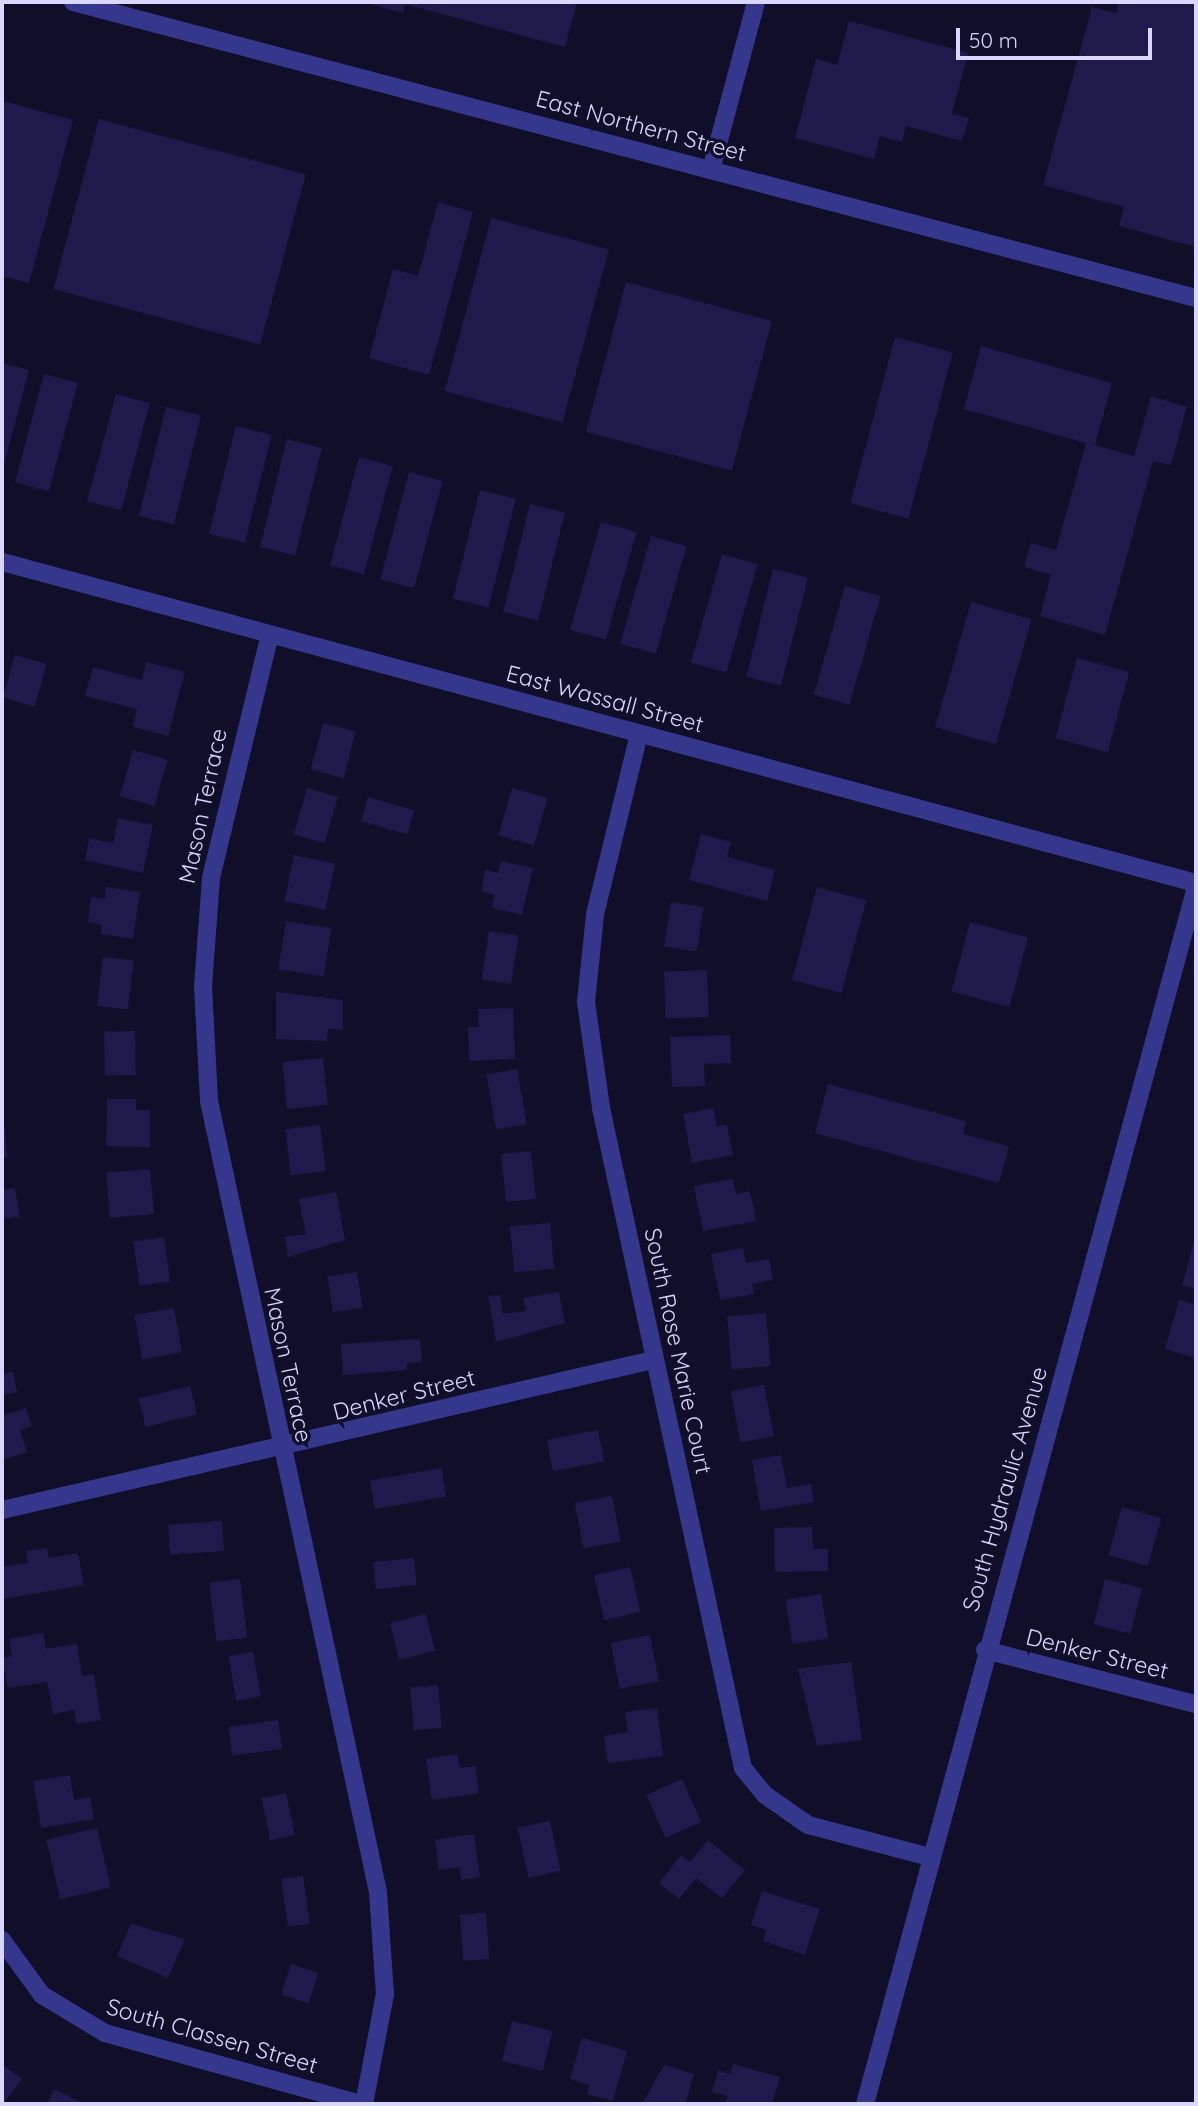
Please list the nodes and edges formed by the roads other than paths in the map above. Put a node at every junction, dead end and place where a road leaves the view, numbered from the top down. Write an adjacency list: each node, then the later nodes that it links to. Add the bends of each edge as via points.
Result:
1 (73, 2): 3 (street, East Northern Street)
2 (756, 2): 4 (street)
3 (138, 10): 4 (street, East Northern Street)
4 (711, 170): 5 (street, East Northern Street)
5 (1196, 298)
6 (2, 562): 7 (street, East Wassall Street)
7 (270, 634): 8 (street, East Wassall Street); 11 (street, Mason Terrace, via 211,878 203,986 217,1152)
8 (639, 734): 9 (street, East Wassall Street); 10 (street, South Rose Marie Court, via 595,915 586,1002)
9 (1196, 885): 13 (street, South Hydraulic Avenue)
10 (653, 1360): 11 (street, Denker Street); 15 (street, South Rose Marie Court, via 743,1768 765,1795 808,1825)
11 (281, 1450): 12 (street, Denker Street); 17 (street, Mason Terrace, via 387,1947 385,1994)
12 (2, 1510)
13 (985, 1650): 14 (street, Denker Street); 15 (street, South Hydraulic Avenue)
14 (1196, 1704)
15 (930, 1857): 18 (street, South Hydraulic Avenue)
16 (2, 1940): 17 (street, South Classen Street, via 42,1995 105,2033)
17 (362, 2104)
18 (865, 2104)

